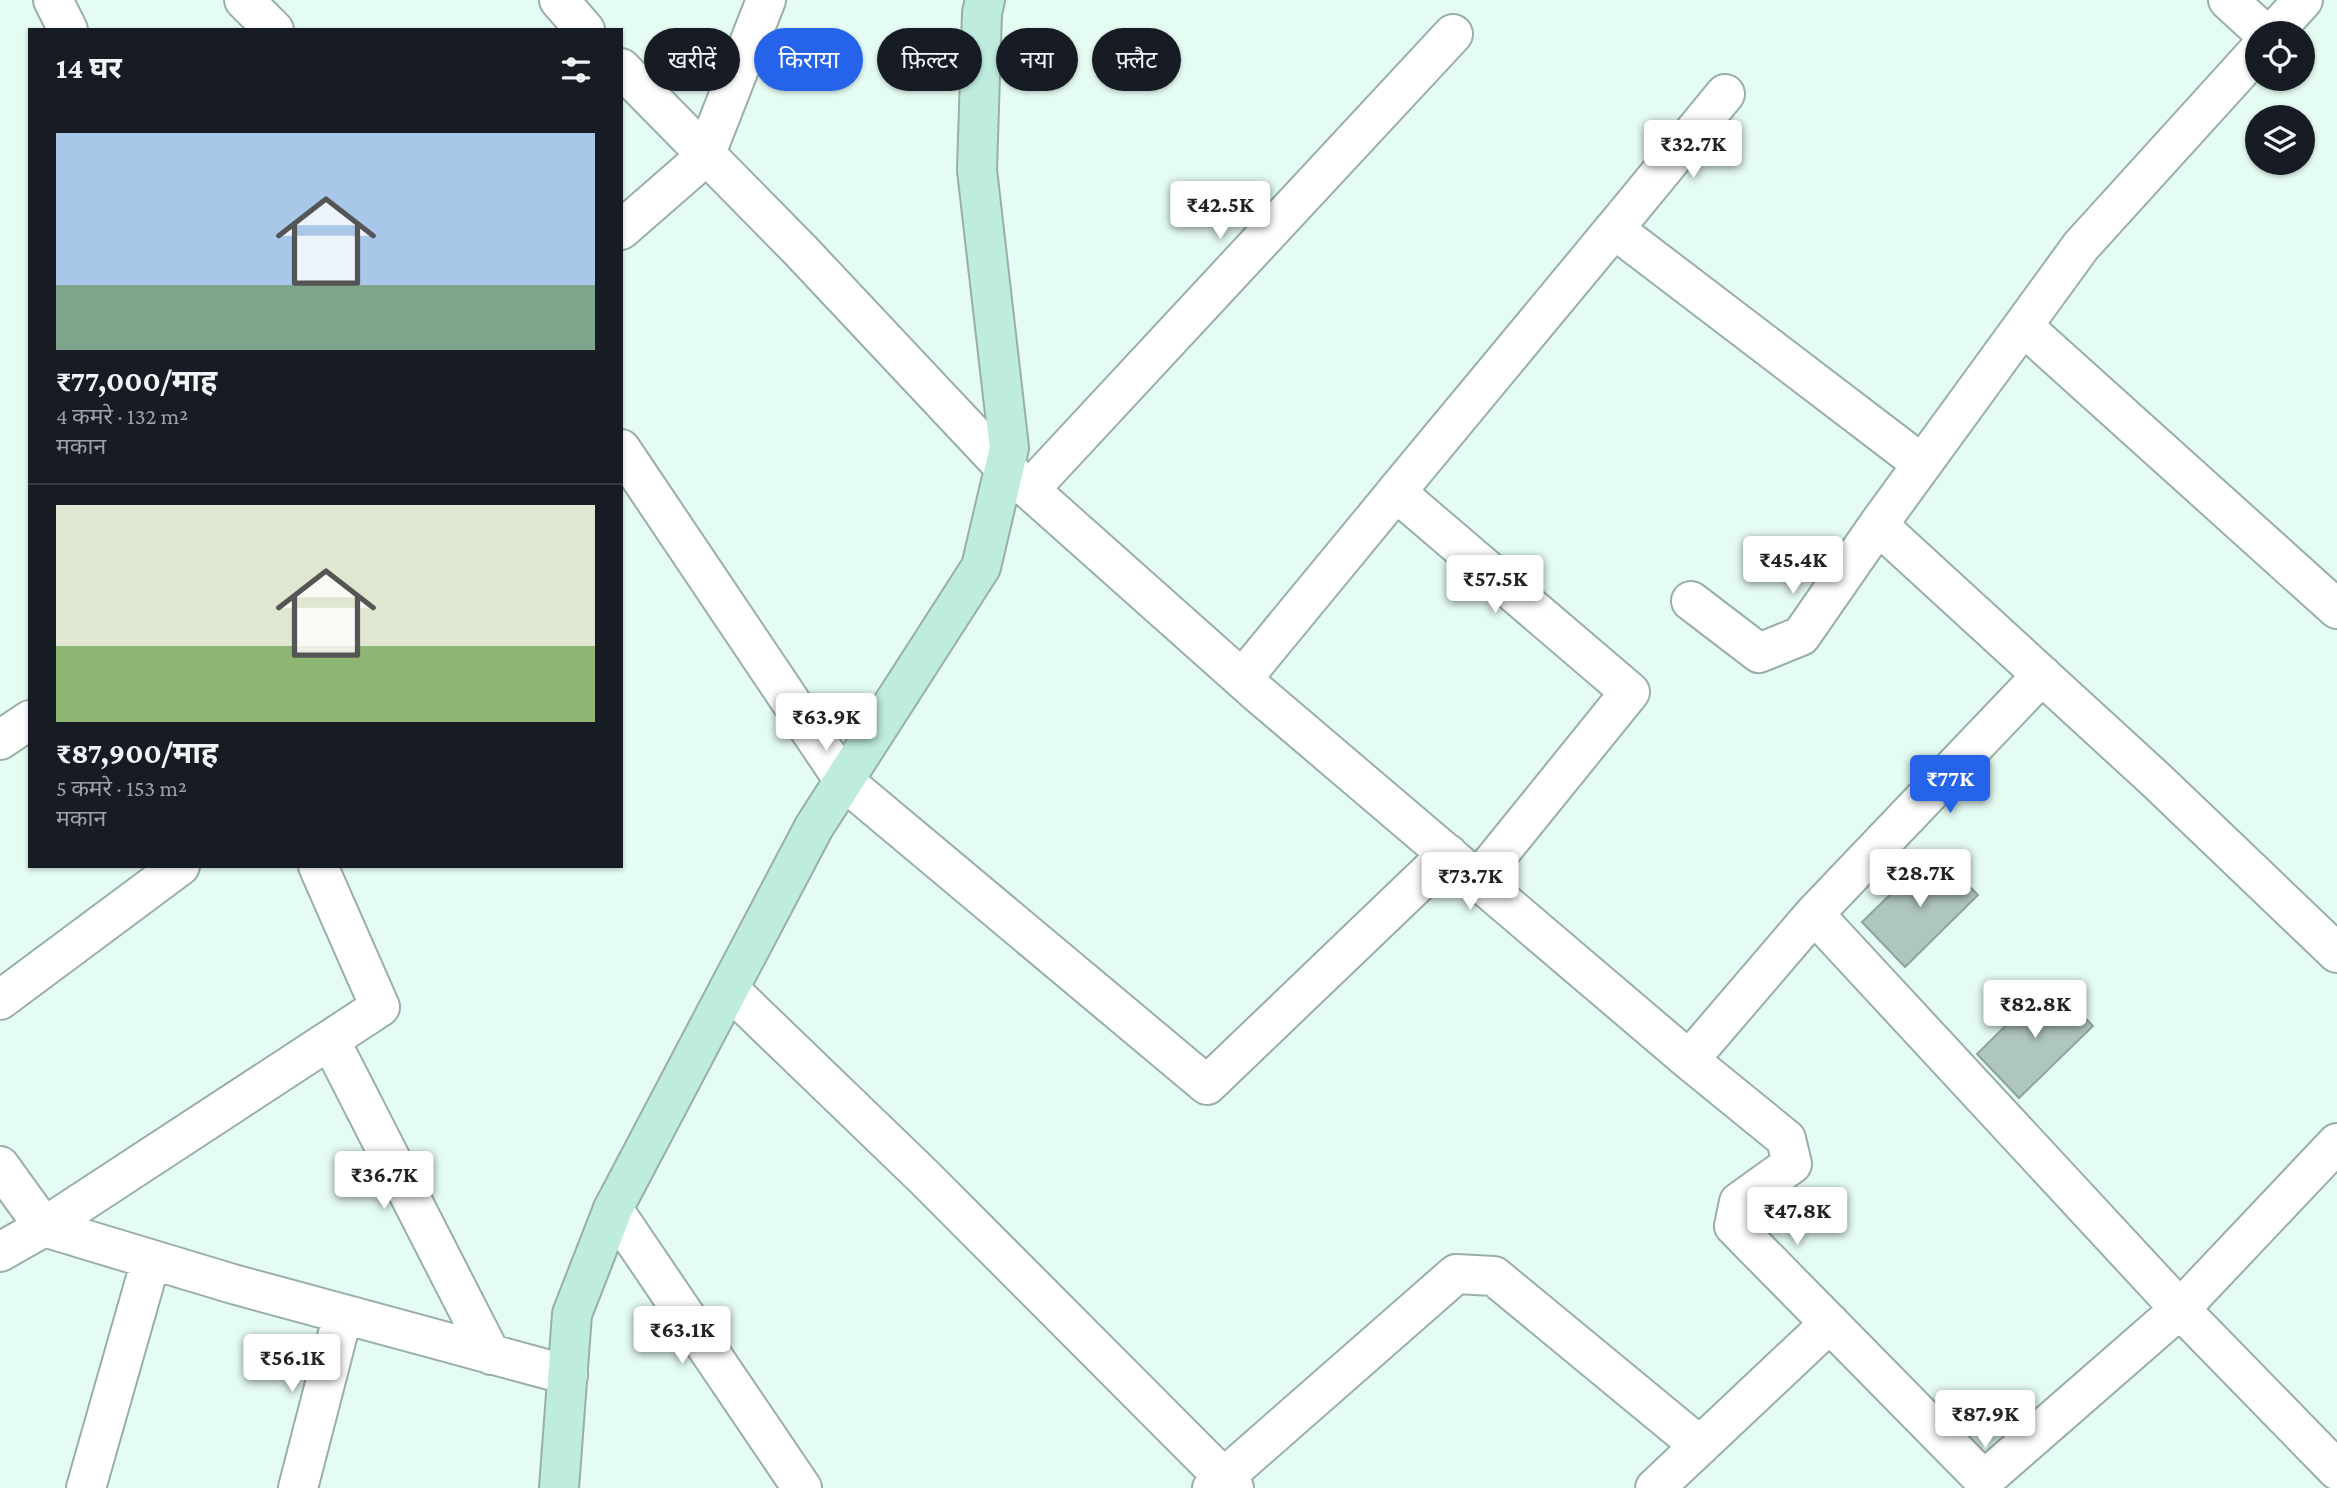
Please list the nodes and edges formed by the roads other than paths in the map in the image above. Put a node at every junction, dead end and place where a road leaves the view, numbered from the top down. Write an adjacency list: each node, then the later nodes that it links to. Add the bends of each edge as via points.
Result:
1 (53, 0): 10 (street)
2 (244, 0): 11 (street)
3 (559, 0): 12 (street)
4 (766, 0): 17 (street)
5 (985, 0): 23 (street, via 976,170 1009,448)
6 (2228, 0): 8 (street)
7 (2303, 0): 9 (street)
8 (2251, 21)
9 (2284, 21)
10 (67, 28)
11 (272, 28)
12 (584, 28)
13 (1453, 34): 23 (street)
14 (2245, 65): 20 (street, via 2081,246)
15 (623, 70): 17 (street)
16 (1725, 94): 19 (street)
17 (707, 155): 18 (street); 23 (street)
18 (623, 228)
19 (1614, 229): 22 (street); 24 (street)
20 (2023, 326): 22 (street); 27 (street)
21 (623, 452): 32 (street)
22 (1922, 464): 25 (street)
23 (1017, 478): 29 (street); 32 (street, via 981,567)
24 (1396, 492): 29 (street); 36 (street, via 1630,692)
25 (1878, 525): 26 (street, via 1801,636 1759,653); 28 (street)
26 (1691, 601)
27 (2337, 608)
28 (2042, 675): 37 (street); 38 (street)
29 (1242, 679): 33 (street)
30 (28, 721): 31 (street)
31 (0, 740)
32 (844, 781): 33 (street, via 1207,1085); 39 (street, via 814,827)
33 (1448, 854): 36 (street)
34 (177, 868): 40 (street)
35 (319, 868): 41 (street, via 380,1007)
36 (1478, 880): 42 (street)
37 (1814, 914): 42 (street); 49 (street)
38 (2337, 953)
39 (729, 989): 45 (street); 56 (street)
40 (0, 1000)
41 (330, 1040): 46 (street); 52 (street)
42 (1689, 1060): 51 (street, via 1786,1139 1792,1164 1739,1202 1734,1226)
43 (2337, 1143): 49 (street)
44 (0, 1166): 46 (street)
45 (613, 1209): 53 (street, via 572,1314); 61 (street)
46 (44, 1227): 47 (street); 48 (street)
47 (0, 1252)
48 (151, 1260): 50 (street); 58 (street)
49 (2180, 1309): 55 (street); 57 (street)
50 (343, 1314): 52 (street); 59 (street)
51 (1830, 1323): 54 (street); 57 (street)
52 (491, 1355): 53 (street)
53 (568, 1375): 60 (street)
54 (1700, 1446): 56 (street, via 1494,1276 1456,1274); 62 (street)
55 (2337, 1470)
56 (1224, 1485)
57 (1984, 1485)
58 (86, 1488)
59 (298, 1488)
60 (559, 1488)
61 (802, 1488)
62 (1655, 1488)

